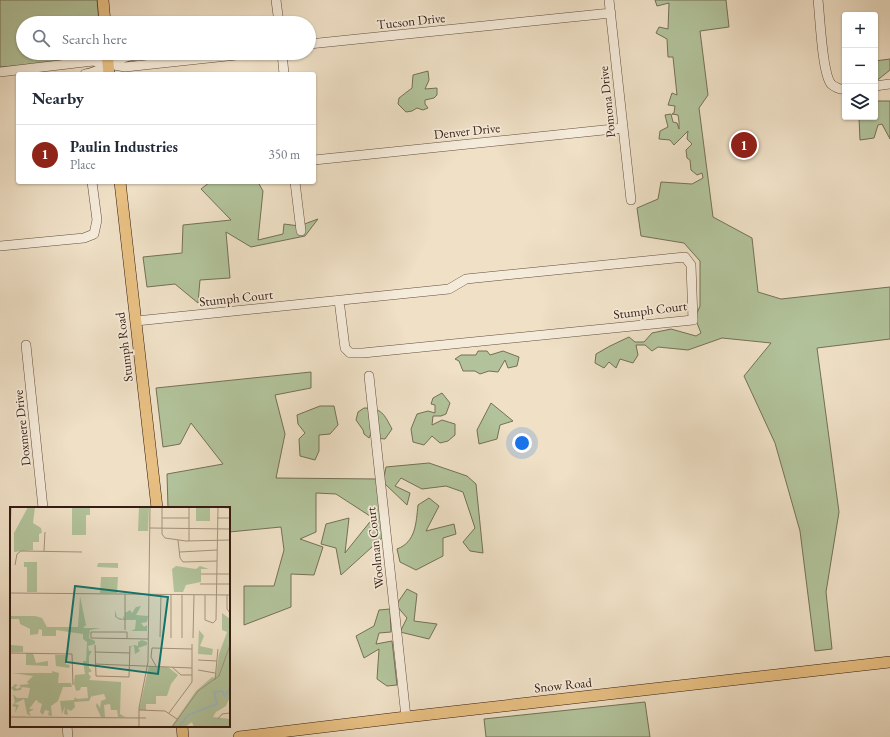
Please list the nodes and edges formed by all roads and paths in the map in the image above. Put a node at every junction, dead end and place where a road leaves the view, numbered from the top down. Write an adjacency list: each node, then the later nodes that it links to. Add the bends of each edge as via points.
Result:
1 (104, 0): 6 (main road)
2 (276, 0): 7 (street)
3 (610, 0): 5 (street, Pomona Drive)
4 (818, 0): 19 (street, via 826,72 831,84)
5 (611, 13): 8 (street, Tucson Drive); 20 (street, Pomona Drive)
6 (105, 16)
7 (278, 16)
8 (316, 43)
9 (118, 60): 12 (street)
10 (190, 60): 12 (street, via 125,67)
11 (283, 60): 16 (street)
12 (108, 64): 14 (street, via 93,62); 15 (street)
13 (0, 72): 14 (street)
14 (29, 72)
15 (96, 72)
16 (284, 72)
17 (890, 84): 18 (street)
18 (878, 86)
19 (842, 90)
20 (623, 128): 21 (street, Denver Drive); 25 (street, Pomona Drive)
21 (316, 160)
22 (92, 184): 27 (street, via 97,220 94,234 84,238)
23 (120, 184): 29 (main road, Stumph Road)
24 (295, 184): 26 (street)
25 (631, 200)
26 (301, 231)
27 (0, 246)
28 (339, 300): 28 (street, Stumph Court, via 449,288 466,279 685,257 691,265 693,320 350,353 345,348); 29 (street, Stumph Court)
29 (136, 321): 33 (main road, Stumph Road)
30 (26, 345): 32 (street, Doxmere Drive)
31 (369, 376): 35 (street, Woolman Court)
32 (43, 507)
33 (157, 507)
34 (890, 662): 35 (main road, Snow Road)
35 (406, 717): 40 (main road, Snow Road)
36 (67, 727): 38 (street)
37 (182, 727): 39 (main road)
38 (68, 737)
39 (183, 737)
40 (240, 737)

